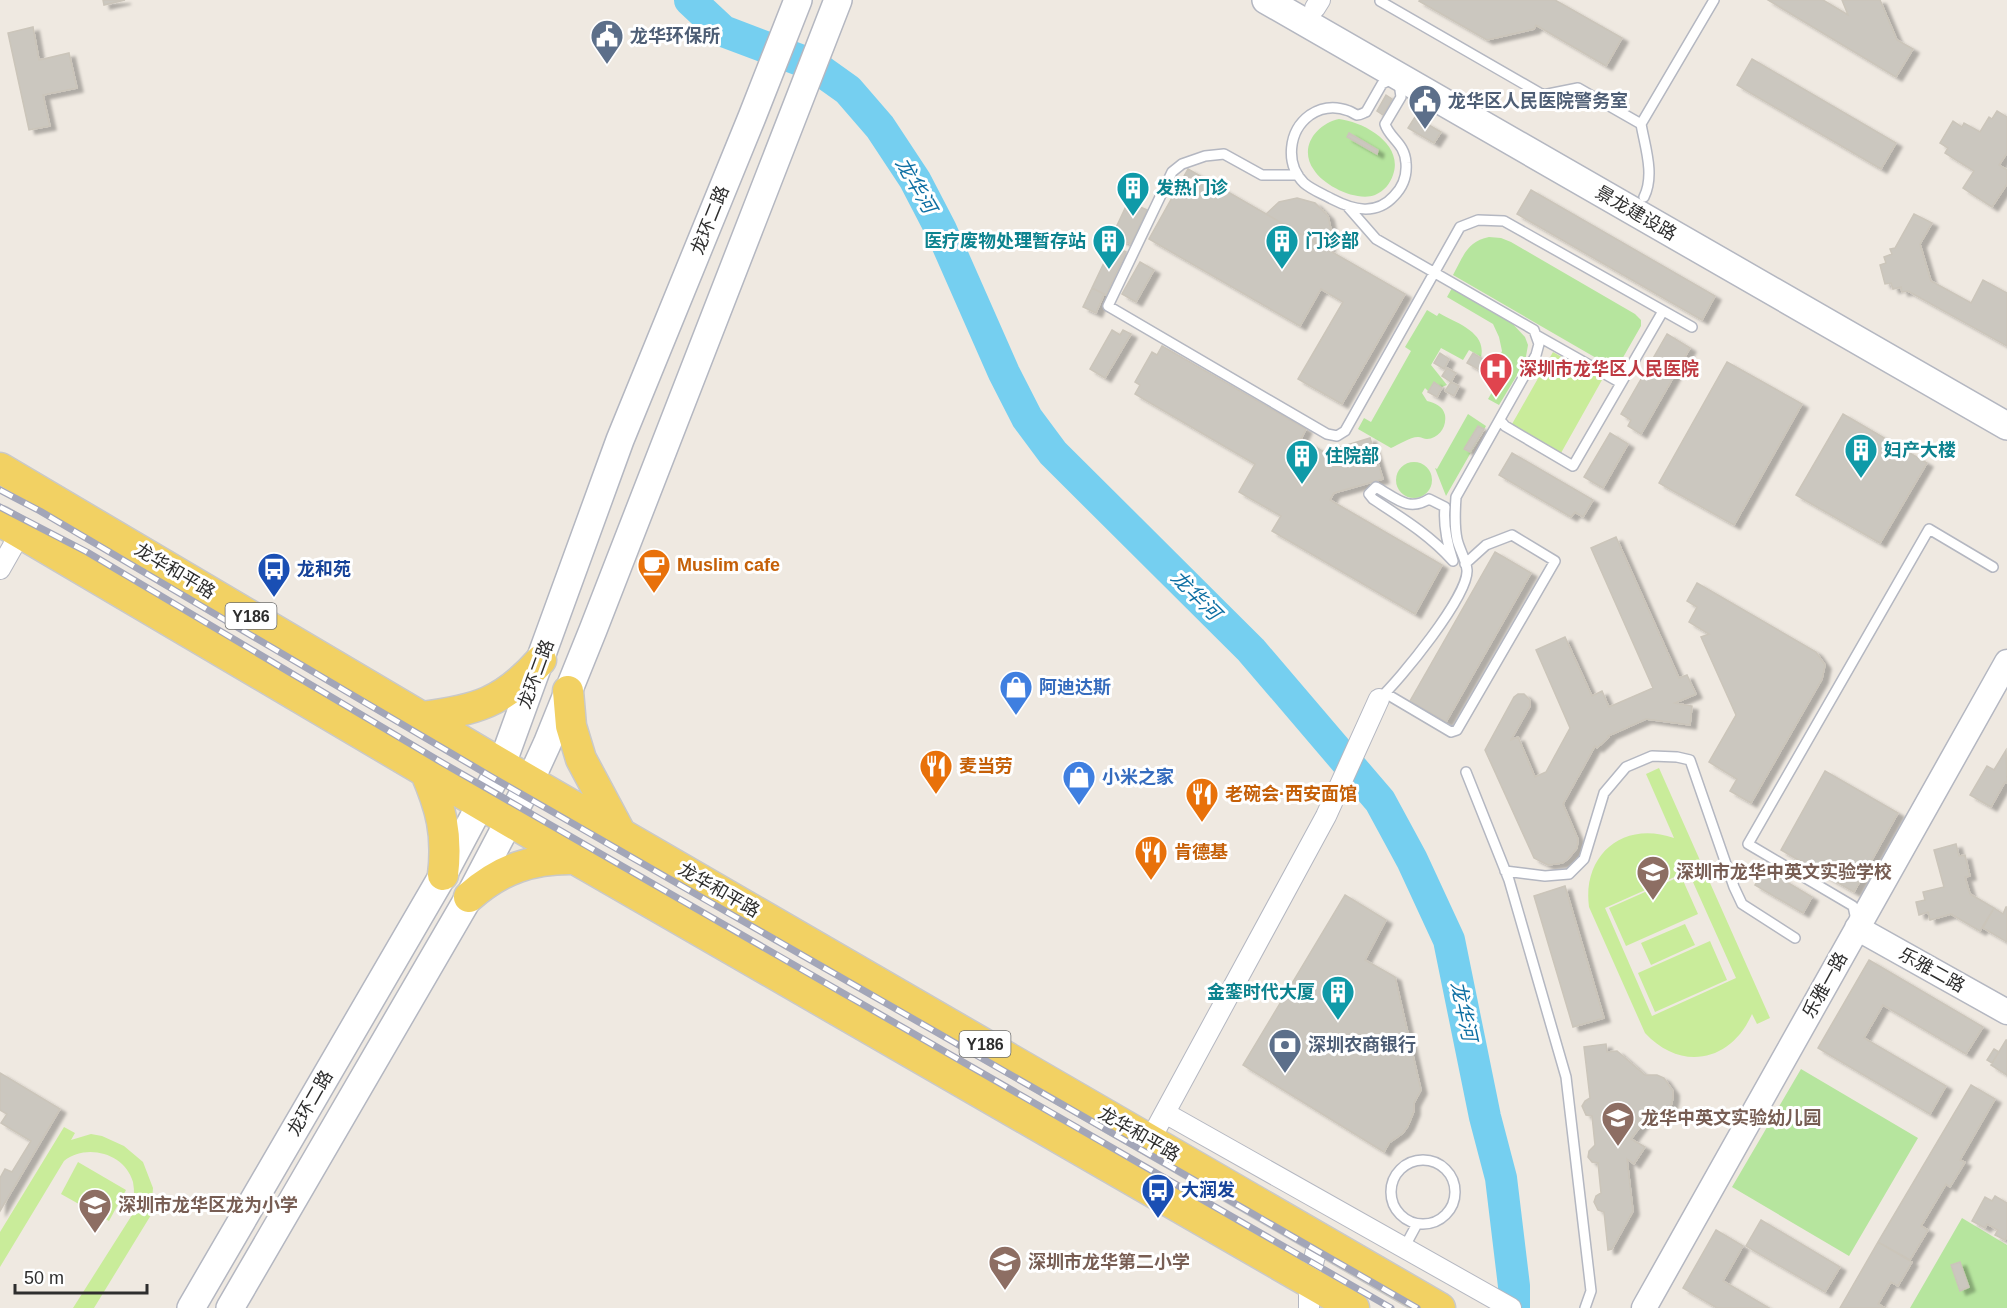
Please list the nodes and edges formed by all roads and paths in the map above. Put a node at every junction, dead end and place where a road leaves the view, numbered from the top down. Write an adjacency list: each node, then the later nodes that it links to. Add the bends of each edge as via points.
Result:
1 (798, 0): 26 (main road, 龙环二路, via 620,440)
2 (1266, 0): 7 (main road, 景龙建设路)
3 (1714, 0): 8 (lane)
4 (1380, 1): 8 (lane, via 1543,96 1578,88)
5 (836, 3): 28 (main road, 龙环二路)
6 (1312, 3): 10 (main road, 景龙建设路)
7 (1398, 76): 9 (lane, via 1382,84 1366,112 1358,115 1331,108 1302,122 1291,148); 11 (lane, via 1401,97 1385,124 1403,150 1403,183 1381,206 1359,210); 19 (main road, 景龙建设路)
8 (1641, 124): 10 (lane, via 1650,185)
9 (1298, 175): 11 (lane, via 1311,188); 12 (lane, via 1262,175 1224,154 1182,164 1172,172 1108,306 1328,435 1337,436)
10 (1644, 197): 17 (main road, 景龙建设路)
11 (1348, 207): 12 (lane, via 1376,239)
12 (1435, 272): 13 (lane, via 1460,227 1478,220 1504,220); 15 (lane, via 1534,330)
13 (1663, 311): 14 (lane); 16 (lane)
14 (1692, 327)
15 (1536, 335): 16 (lane); 18 (lane, via 1536,355)
16 (1621, 383): 18 (lane, via 1573,466)
17 (2007, 406)
18 (1500, 420): 23 (lane, via 1456,497 1454,519)
19 (2007, 426)
20 (0, 468): 30 (main road, 龙华和平路 / Y186)
21 (1445, 507): 21 (lane, via 1429,499 1408,505 1376,487 1369,494 1442,548 1453,561 1446,540)
22 (11, 527): 25 (street); 32 (main road, Y186)
23 (1465, 564): 29 (lane, via 1462,588 1422,652); 29 (lane, via 1486,545 1512,535 1555,561 1457,730 1451,732)
24 (1993, 567): 42 (lane, via 1929,529 1748,844 1853,906)
25 (0, 569)
26 (541, 660): 30 (main road, via 523,680 484,705); 31 (main road, 龙环二路)
27 (2007, 662): 42 (street, 乐雅一路)
28 (568, 691): 34 (main road, 龙环二路); 37 (main road, via 571,726 581,759)
29 (1379, 702): 45 (street, via 1326,816)
30 (422, 717): 31 (main road, 龙华和平路 / Y186)
31 (502, 764): 34 (main road, 龙华和平路 / Y186); 35 (main road, 龙环二路)
32 (425, 771): 35 (main road, Y186); 40 (main road, via 441,810 446,856)
33 (1466, 771): 39 (lane)
34 (530, 781): 36 (main road, 龙环二路); 37 (main road, 龙华和平路 / Y186)
35 (482, 804): 36 (main road, Y186); 40 (main road, 龙环二路)
36 (509, 821): 38 (main road, Y186); 41 (main road, 龙环二路)
37 (620, 832): 46 (main road, 龙华和平路 / Y186)
38 (575, 859): 41 (main road, via 554,858 500,873); 50 (main road, Y186)
39 (1505, 871): 43 (lane, via 1545,876 1569,874 1584,859 1604,793 1626,767 1652,756 1690,760 1742,904); 56 (lane, via 1566,1077 1590,1291)
40 (443, 875): 51 (main road, 龙环二路)
41 (469, 897): 52 (main road, 龙环二路)
42 (1857, 928): 44 (street, 乐雅二路); 57 (street, 乐雅一路)
43 (1795, 938)
44 (2007, 1012)
45 (1165, 1113): 46 (street); 49 (street)
46 (1150, 1140): 48 (main road, 龙华和平路 / Y186)
47 (1417, 1224): 47 (lane, via 1442,1218 1453,1202 1449,1174 1424,1160 1407,1164 1392,1184 1396,1210); 49 (lane)
48 (1319, 1238): 50 (street); 54 (main road, 龙华和平路 / Y186)
49 (1404, 1248): 55 (street)
50 (1309, 1295): 53 (main road, Y186)
51 (191, 1308)
52 (230, 1308)
53 (1354, 1308)
54 (1440, 1308)
55 (1511, 1308)
56 (1585, 1308)
57 (1644, 1308)

